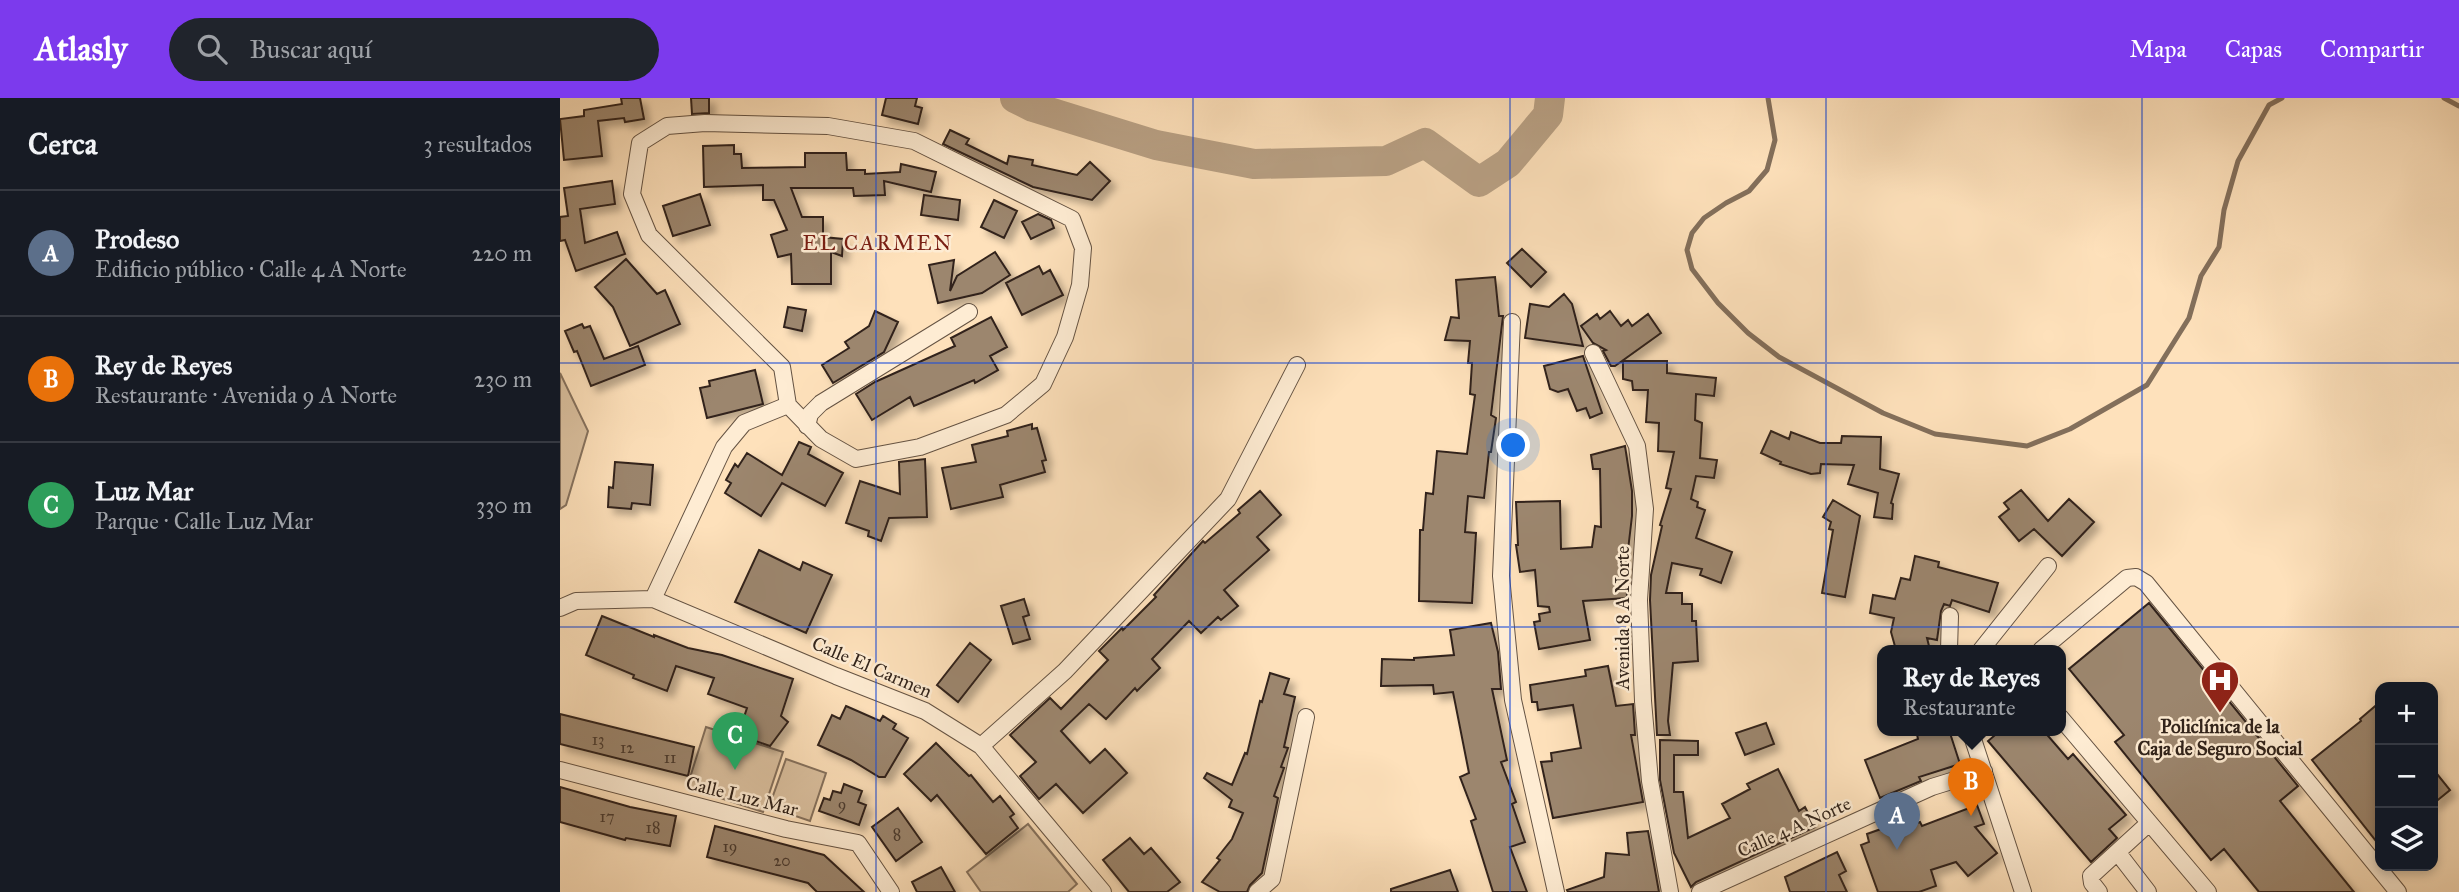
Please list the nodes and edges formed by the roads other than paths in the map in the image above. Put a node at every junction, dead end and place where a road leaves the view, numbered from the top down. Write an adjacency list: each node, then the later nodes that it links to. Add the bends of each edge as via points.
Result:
1 (969, 312): 6 (street, via 821,403 810,414)
2 (1512, 322): 25 (street, via 1501,576 1513,700)
3 (1593, 353): 26 (street, Avenida 8 A Norte, via 1637,446 1645,509 1639,600 1643,701 1650,781)
4 (1297, 365): 17 (street, via 1228,499 1065,671)
5 (788, 405): 6 (street); 6 (street, via 782,367 649,235 632,194 640,143 667,126 705,123 828,126 914,141 1072,219 1083,248 1080,285 1065,337 1043,384 1006,415 920,447 856,459); 8 (street, via 744,424 724,447)
6 (807, 426)
7 (2048, 566): 12 (street)
8 (653, 599): 9 (street, Calle El Carmen, via 576,601); 17 (street, Calle El Carmen, via 925,711)
9 (560, 608)
10 (1950, 616): 11 (street)
11 (1949, 645)
12 (1985, 645)
13 (2047, 645): 32 (street, via 2127,578 2146,583)
14 (1306, 717): 24 (street, via 1272,879)
15 (2066, 724): 20 (street)
16 (1972, 736): 19 (street)
17 (981, 746): 23 (street, Calle El Carmen)
18 (560, 770): 22 (street, Calle Luz Mar, via 786,829 859,843)
19 (1984, 771): 27 (street, Calle 4 A Norte, via 1932,787); 28 (street)
20 (2149, 823): 21 (street); 31 (street)
21 (2118, 853): 29 (street, via 2091,876); 30 (street)
22 (891, 892)
23 (1103, 892)
24 (1257, 892)
25 (1556, 892)
26 (1670, 892)
27 (1700, 892)
28 (2023, 892)
29 (2099, 892)
30 (2148, 892)
31 (2208, 892)
32 (2398, 892)

